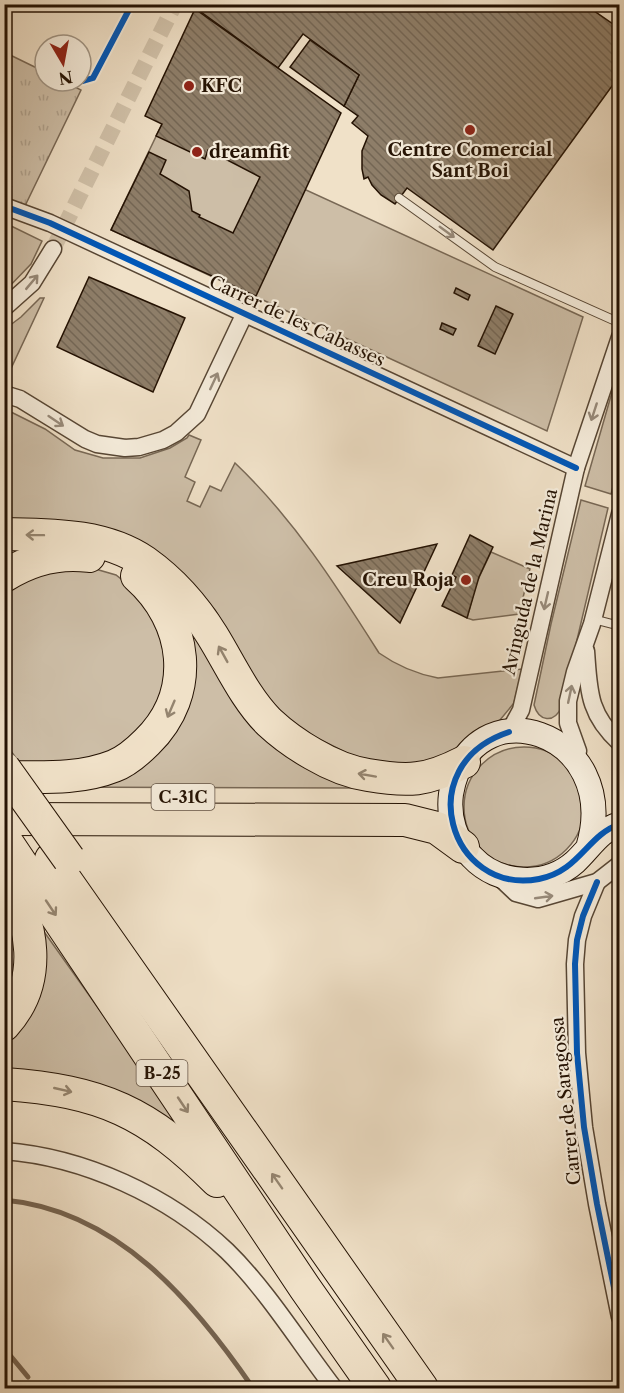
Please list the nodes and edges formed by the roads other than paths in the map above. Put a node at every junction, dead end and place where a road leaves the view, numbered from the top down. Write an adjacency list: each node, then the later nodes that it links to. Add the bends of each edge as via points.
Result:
1 (399, 198): 6 (lane, one-way to 6, via 495,267)
2 (4, 206): 5 (street, Carrer de les Cabasses, via 50,223)
3 (53, 249): 4 (street, one-way to 3, via 32,283)
4 (4, 308)
5 (245, 313): 8 (street, one-way to 5, via 20,399 85,440 98,444 125,448 163,440 197,414); 9 (street, Carrer de les Cabasses)
6 (620, 323)
7 (620, 337): 9 (street, Avinguda de la Marina, one-way to 9)
8 (4, 394)
9 (576, 468): 16 (street, Avinguda de la Marina, one-way to 16, via 521,710)
10 (620, 514): 13 (street)
11 (4, 534): 20 (highway, one-way to 11, via 418,780 388,779 358,774 326,761 293,742 268,721 198,612 143,561 88,540)
12 (4, 576): 21 (highway, one-way to 21, via 26,563 55,556 73,554 114,563 134,573 165,608 181,661 178,690 166,720 135,755 115,766 70,776)
13 (592, 619): 14 (lane); 15 (street)
14 (620, 626)
15 (585, 645): 17 (street, via 588,691 596,713); 18 (street, one-way to 15, via 567,714)
16 (509, 732): 18 (street, via 546,733); 20 (street, via 484,743)
17 (620, 742)
18 (578, 751): 27 (street, via 603,781 596,831)
19 (4, 768): 29 (highway, bridge)
20 (458, 774): 22 (highway, C-31C, via 424,796 399,798); 26 (street, via 451,798 452,823)
21 (4, 777)
22 (4, 795): 29 (highway, B-25)
23 (4, 819): 24 (highway, C-31C)
24 (361, 819): 26 (highway, C-31C, via 421,823 437,828); 28 (highway, via 288,830)
25 (620, 824): 27 (street, via 609,827)
26 (463, 847): 31 (street)
27 (588, 848): 31 (street, via 557,874 527,880)
28 (8, 852): 33 (highway, via 32,960 25,991); 36 (highway, B-25, one-way to 36)
29 (60, 859): 40 (highway, B-25, one-way to 29, via 213,1089)
30 (620, 864): 32 (street)
31 (497, 875): 32 (street, one-way to 32, via 516,893 538,899)
32 (597, 882): 37 (street, Carrer de Saragossa, via 577,940 577,1053 597,1204)
33 (4, 1025)
34 (4, 1084): 36 (highway, one-way to 36, via 48,1087 89,1096 142,1119 186,1150 226,1189)
35 (4, 1151): 38 (street, via 87,1168 162,1202 197,1226 251,1278)
36 (305, 1288): 39 (highway, B-25)
37 (620, 1317)
38 (334, 1389)
39 (375, 1389)
40 (422, 1389)

